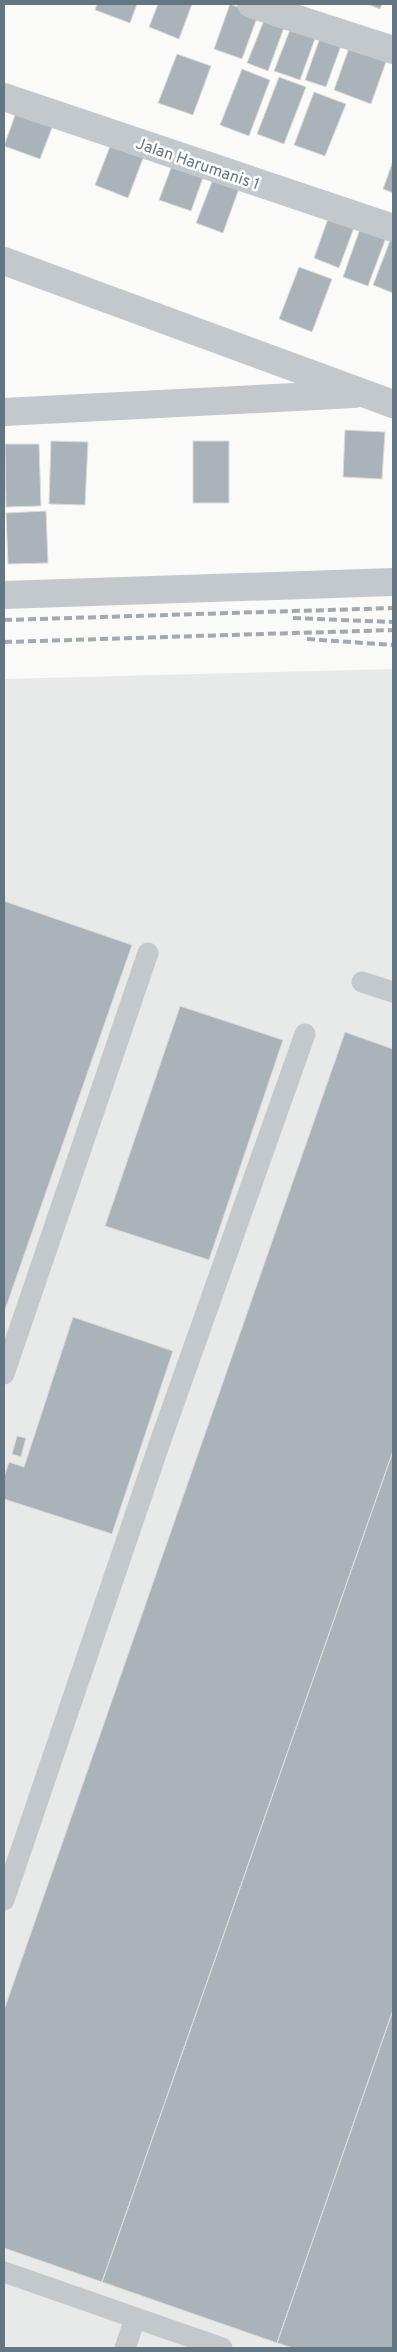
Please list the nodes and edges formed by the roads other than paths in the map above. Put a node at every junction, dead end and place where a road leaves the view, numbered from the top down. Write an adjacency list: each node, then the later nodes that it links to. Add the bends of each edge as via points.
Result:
1 (251, 4): 2 (street)
2 (393, 50)
3 (4, 97): 4 (street, Jalan Harumanis 1)
4 (393, 228)
5 (4, 261): 6 (street)
6 (366, 393): 7 (street); 8 (street)
7 (393, 404)
8 (4, 412)
9 (393, 582): 10 (street)
10 (4, 595)
11 (148, 953): 15 (lane)
12 (362, 982): 13 (lane)
13 (393, 992)
14 (305, 1034): 16 (lane, via 156,1454)
15 (4, 1374)
16 (4, 1900)
17 (4, 2272): 18 (lane)
18 (135, 2319): 19 (lane); 20 (lane)
19 (125, 2348)
20 (222, 2348)

